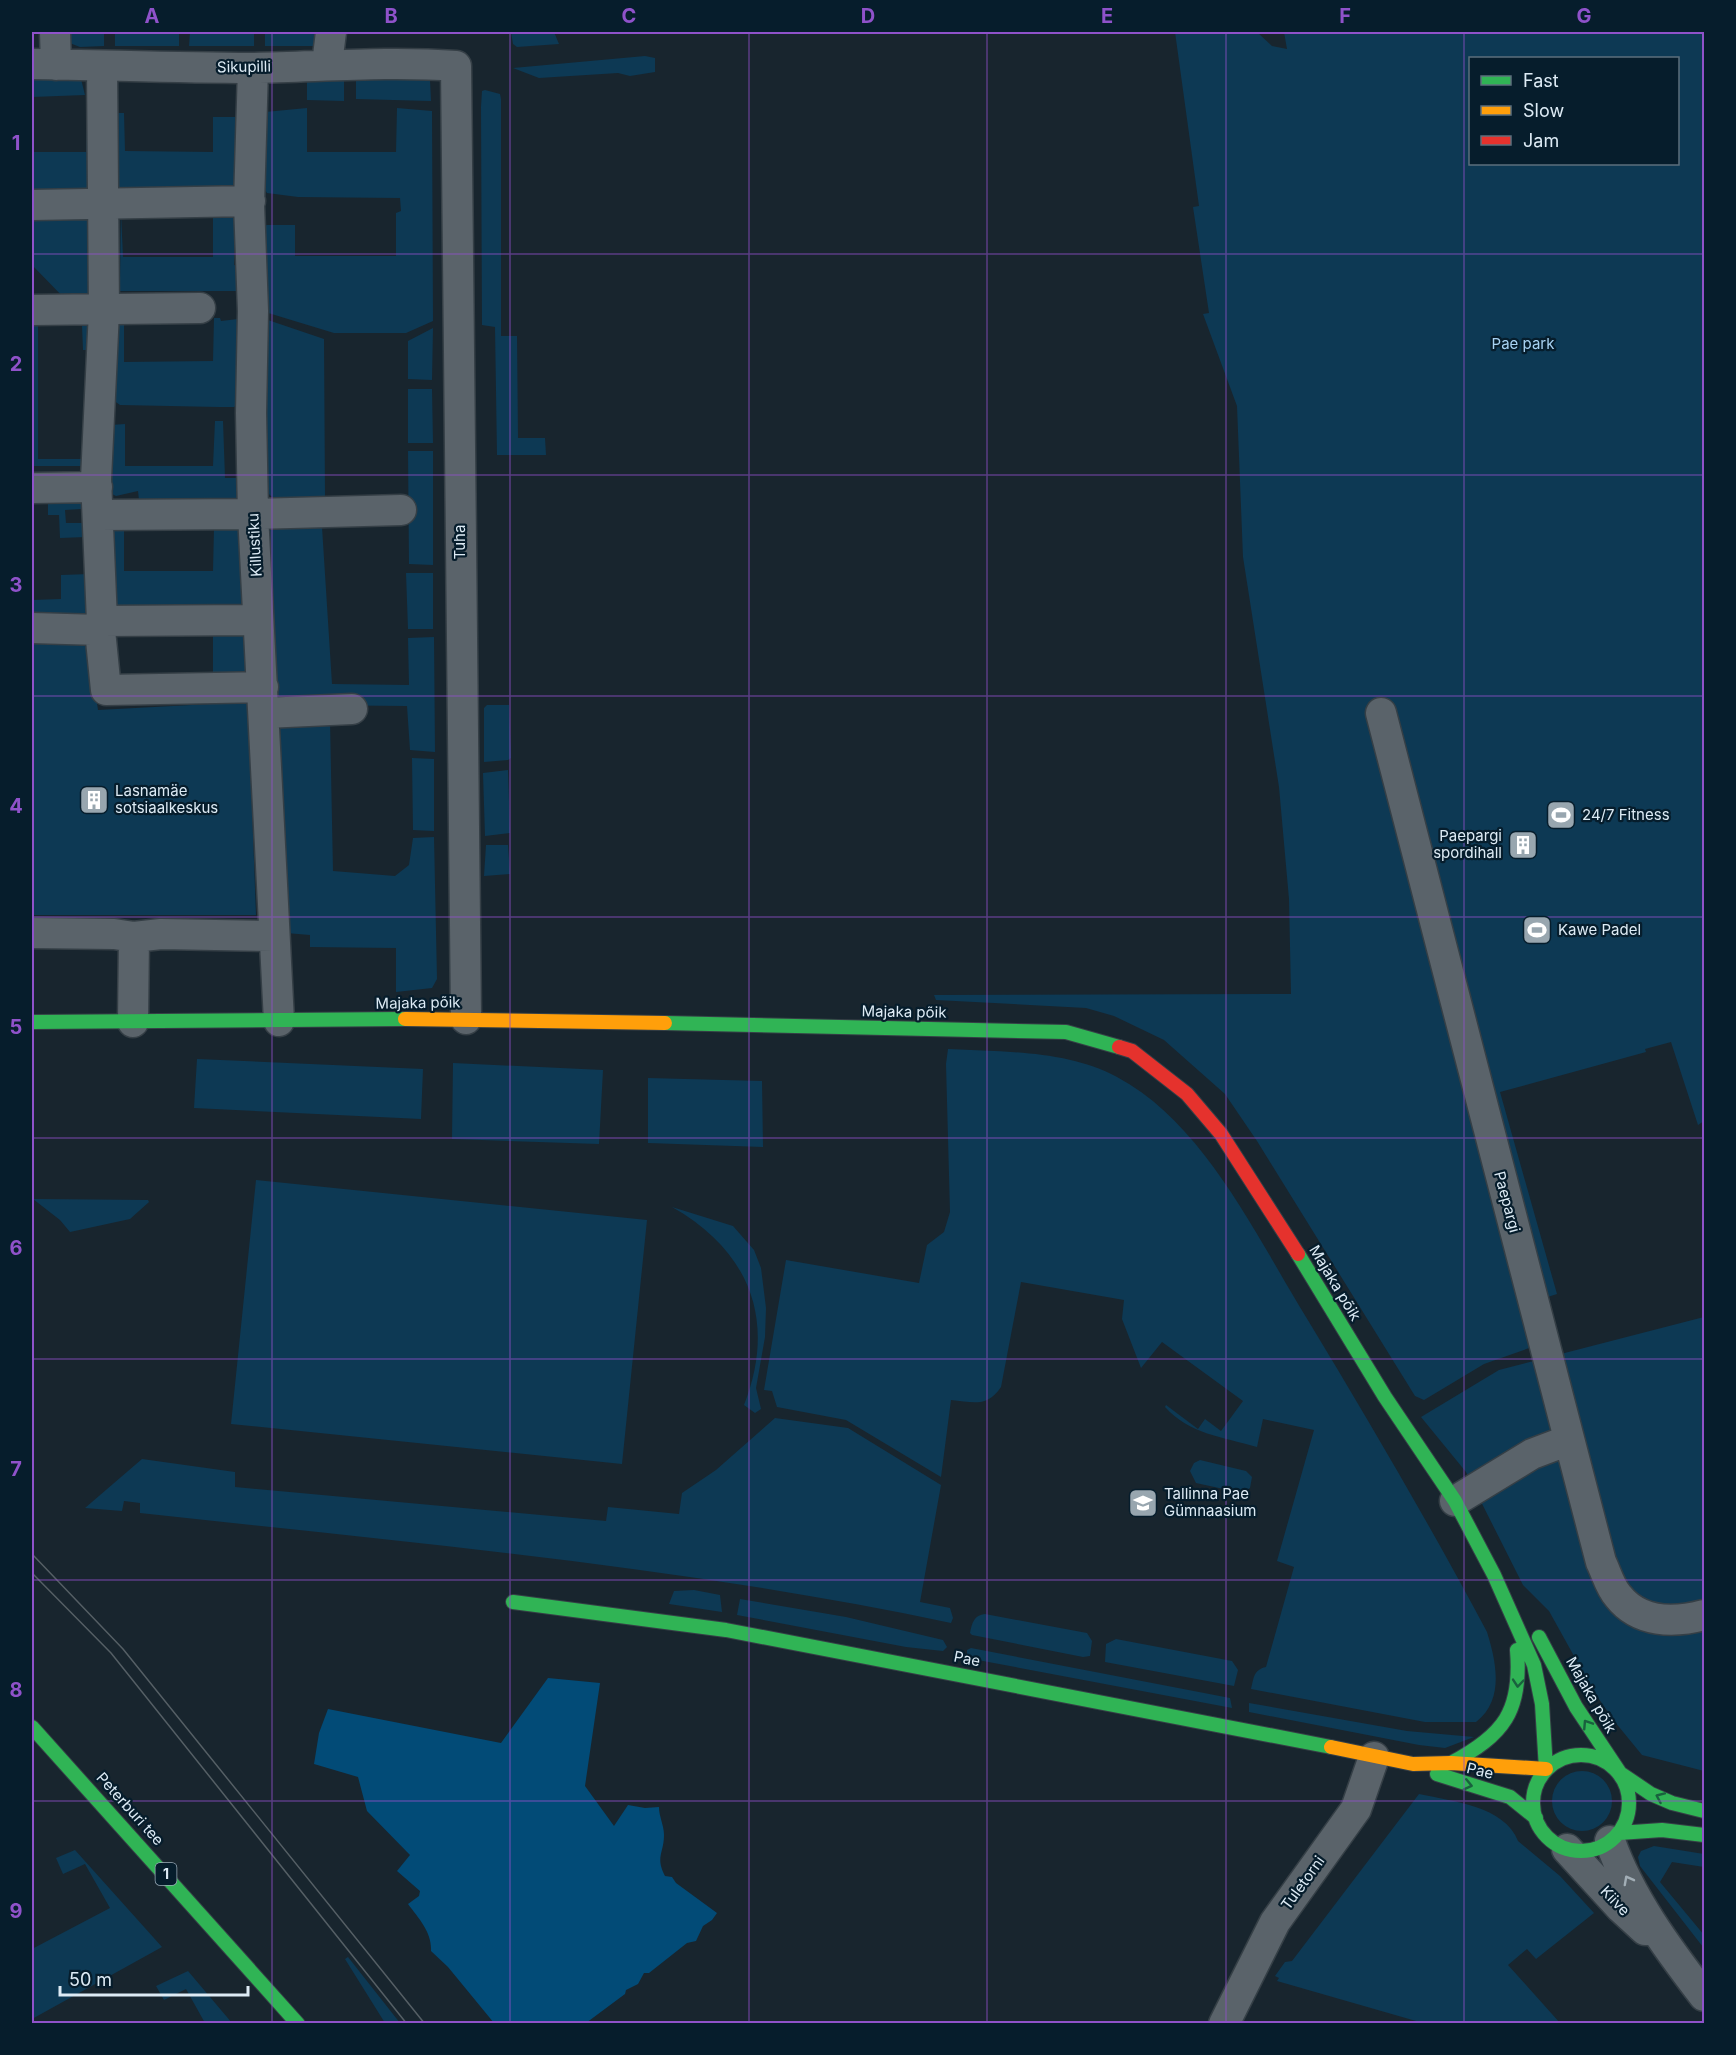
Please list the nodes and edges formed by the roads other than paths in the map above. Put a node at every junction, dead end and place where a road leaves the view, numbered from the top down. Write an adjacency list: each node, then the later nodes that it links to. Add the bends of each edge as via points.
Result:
1 (55, 32): 3 (street)
2 (331, 32): 4 (street)
3 (44, 64): 6 (street, Sikupilli)
4 (327, 64): 5 (street, Sikupilli); 7 (street, Sikupilli)
5 (456, 66): 27 (street, Tuha)
6 (102, 68): 7 (street, Sikupilli); 9 (street)
7 (253, 68): 8 (street, Killustiku)
8 (250, 201): 9 (street); 17 (street, Killustiku)
9 (103, 204): 10 (street); 13 (street)
10 (32, 205)
11 (201, 308): 13 (street)
12 (32, 310): 13 (street)
13 (104, 311): 15 (street)
14 (32, 488): 15 (street)
15 (98, 501): 17 (street); 19 (street)
16 (401, 510): 17 (street)
17 (253, 514): 18 (street, Killustiku)
18 (258, 620): 19 (street); 21 (street, Killustiku)
19 (101, 626): 20 (street); 21 (street, via 106,690)
20 (32, 628)
21 (264, 700): 22 (street); 25 (street, Killustiku)
22 (352, 709)
23 (1382, 713): 31 (street, Paepargi)
24 (32, 933): 26 (street, via 114,933)
25 (273, 936): 26 (street); 28 (street, Killustiku)
26 (134, 937): 30 (street)
27 (466, 1019): 28 (main road, Majaka põik); 32 (main road, Majaka põik, via 1066,1032 1132,1051 1187,1094 1221,1134 1385,1397)
28 (279, 1021): 30 (main road, Majaka põik)
29 (32, 1022): 30 (main road, Majaka põik)
30 (134, 1022)
31 (1569, 1440): 32 (street, via 1532,1454); 35 (street, Paepargi, via 1601,1562 1617,1595 1638,1614 1683,1620)
32 (1455, 1501): 33 (main road, Majaka põik)
33 (1494, 1575): 36 (main road, Majaka põik); 42 (main road, Majaka põik, one-way to 33, via 1576,1707 1539,1635)
34 (513, 1602): 38 (main road, Pae, via 726,1630)
35 (1704, 1615)
36 (1514, 1624): 39 (main road, one-way to 39, via 1519,1668 1517,1697 1508,1719 1479,1750); 41 (main road, Majaka põik, via 1534,1665 1542,1704)
37 (32, 1727): 51 (main road, Peterburi tee / 1)
38 (1374, 1757): 40 (main road, Pae); 50 (street, Tuletorni, via 1356,1809 1275,1922)
39 (1451, 1763): 40 (main road, Pae); 41 (main road, Pae)
40 (1413, 1764): 44 (main road, Pae, one-way to 44, via 1455,1782 1510,1797)
41 (1546, 1769): 42 (main road, via 1563,1758 1584,1754 1604,1760); 44 (main road, via 1534,1795)
42 (1620, 1773): 43 (main road, one-way to 42, via 1651,1794); 46 (main road, via 1628,1788 1630,1805)
43 (1704, 1811)
44 (1536, 1818): 47 (main road, via 1548,1837)
45 (1704, 1835): 46 (main road, via 1646,1828)
46 (1615, 1837): 47 (main road, via 1590,1850); 48 (street, Kiive, one-way to 46, via 1629,1883)
47 (1567, 1849): 48 (street, Kiive, via 1621,1908)
48 (1668, 1949): 49 (street, Kiive)
49 (1704, 1996)
50 (1234, 2019)
51 (298, 2024)

